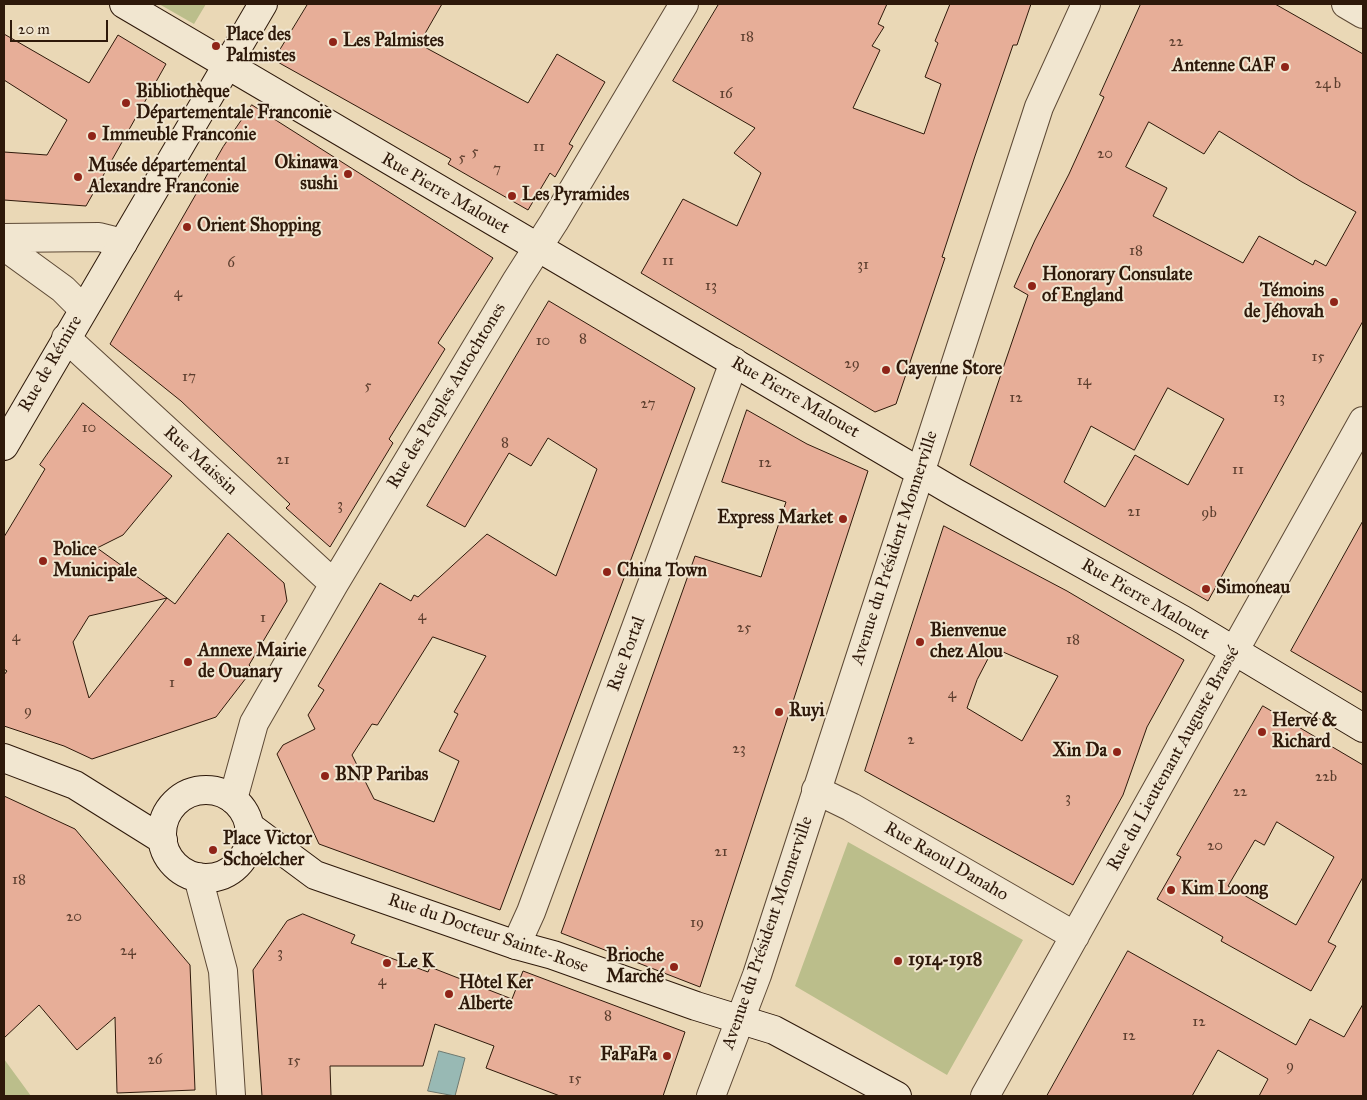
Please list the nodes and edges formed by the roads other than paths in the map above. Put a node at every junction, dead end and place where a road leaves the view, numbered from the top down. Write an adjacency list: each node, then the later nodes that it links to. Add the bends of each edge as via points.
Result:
1 (124, 4): 7 (street, Rue Pierre Malouet)
2 (264, 4): 7 (street, Rue de Rémire)
3 (684, 4): 11 (street, Rue des Peuples Autochtones)
4 (1086, 4): 17 (street, Avenue du Président Monnerville, via 1039,107)
5 (1346, 4): 6 (street)
6 (1363, 14)
7 (227, 66): 9 (street, Rue de Rémire); 11 (street, Rue Pierre Malouet)
8 (4, 238): 9 (street, via 99,237)
9 (123, 243): 12 (street, Rue de Rémire)
10 (4, 246): 12 (street)
11 (538, 247): 14 (street, Rue Pierre Malouet); 18 (street, Rue des Peuples Autochtones)
12 (84, 308): 13 (street, Rue de Rémire)
13 (66, 338): 16 (street, Rue de Rémire); 18 (street, Rue Maissin)
14 (734, 362): 17 (street, Rue Pierre Malouet); 28 (street, Rue Portal, via 531,912)
15 (1363, 421): 19 (street, Rue du Lieutenant Auguste Brassé)
16 (4, 446)
17 (920, 472): 19 (street, Rue Pierre Malouet); 22 (street, Avenue du Président Monnerville)
18 (334, 584): 23 (street, Rue des Peuples Autochtones, via 254,723)
19 (1234, 652): 20 (street, Rue Pierre Malouet); 27 (street, Rue du Lieutenant Auguste Brassé)
20 (1363, 728)
21 (4, 758): 25 (street, via 75,785)
22 (816, 790): 27 (street, Rue Raoul Danaho); 29 (street, Avenue du Président Monnerville, via 757,975)
23 (233, 799): 24 (street, via 246,816); 25 (street, via 212,791 200,791 184,797 165,818)
24 (249, 826): 26 (street, via 248,847 238,865 219,876); 28 (street, Rue du Docteur Sainte-Rose, via 315,875)
25 (163, 840): 26 (street, via 171,860 188,874)
26 (198, 877): 30 (street, via 223,971)
27 (1075, 936): 33 (street, Rue du Lieutenant Auguste Brassé)
28 (516, 944): 29 (street, Rue du Docteur Sainte-Rose)
29 (739, 1019): 31 (street, Avenue du Président Monnerville); 32 (street, Rue du Docteur Sainte-Rose, via 774,1030)
30 (231, 1096)
31 (712, 1096)
32 (897, 1096)
33 (985, 1096)

